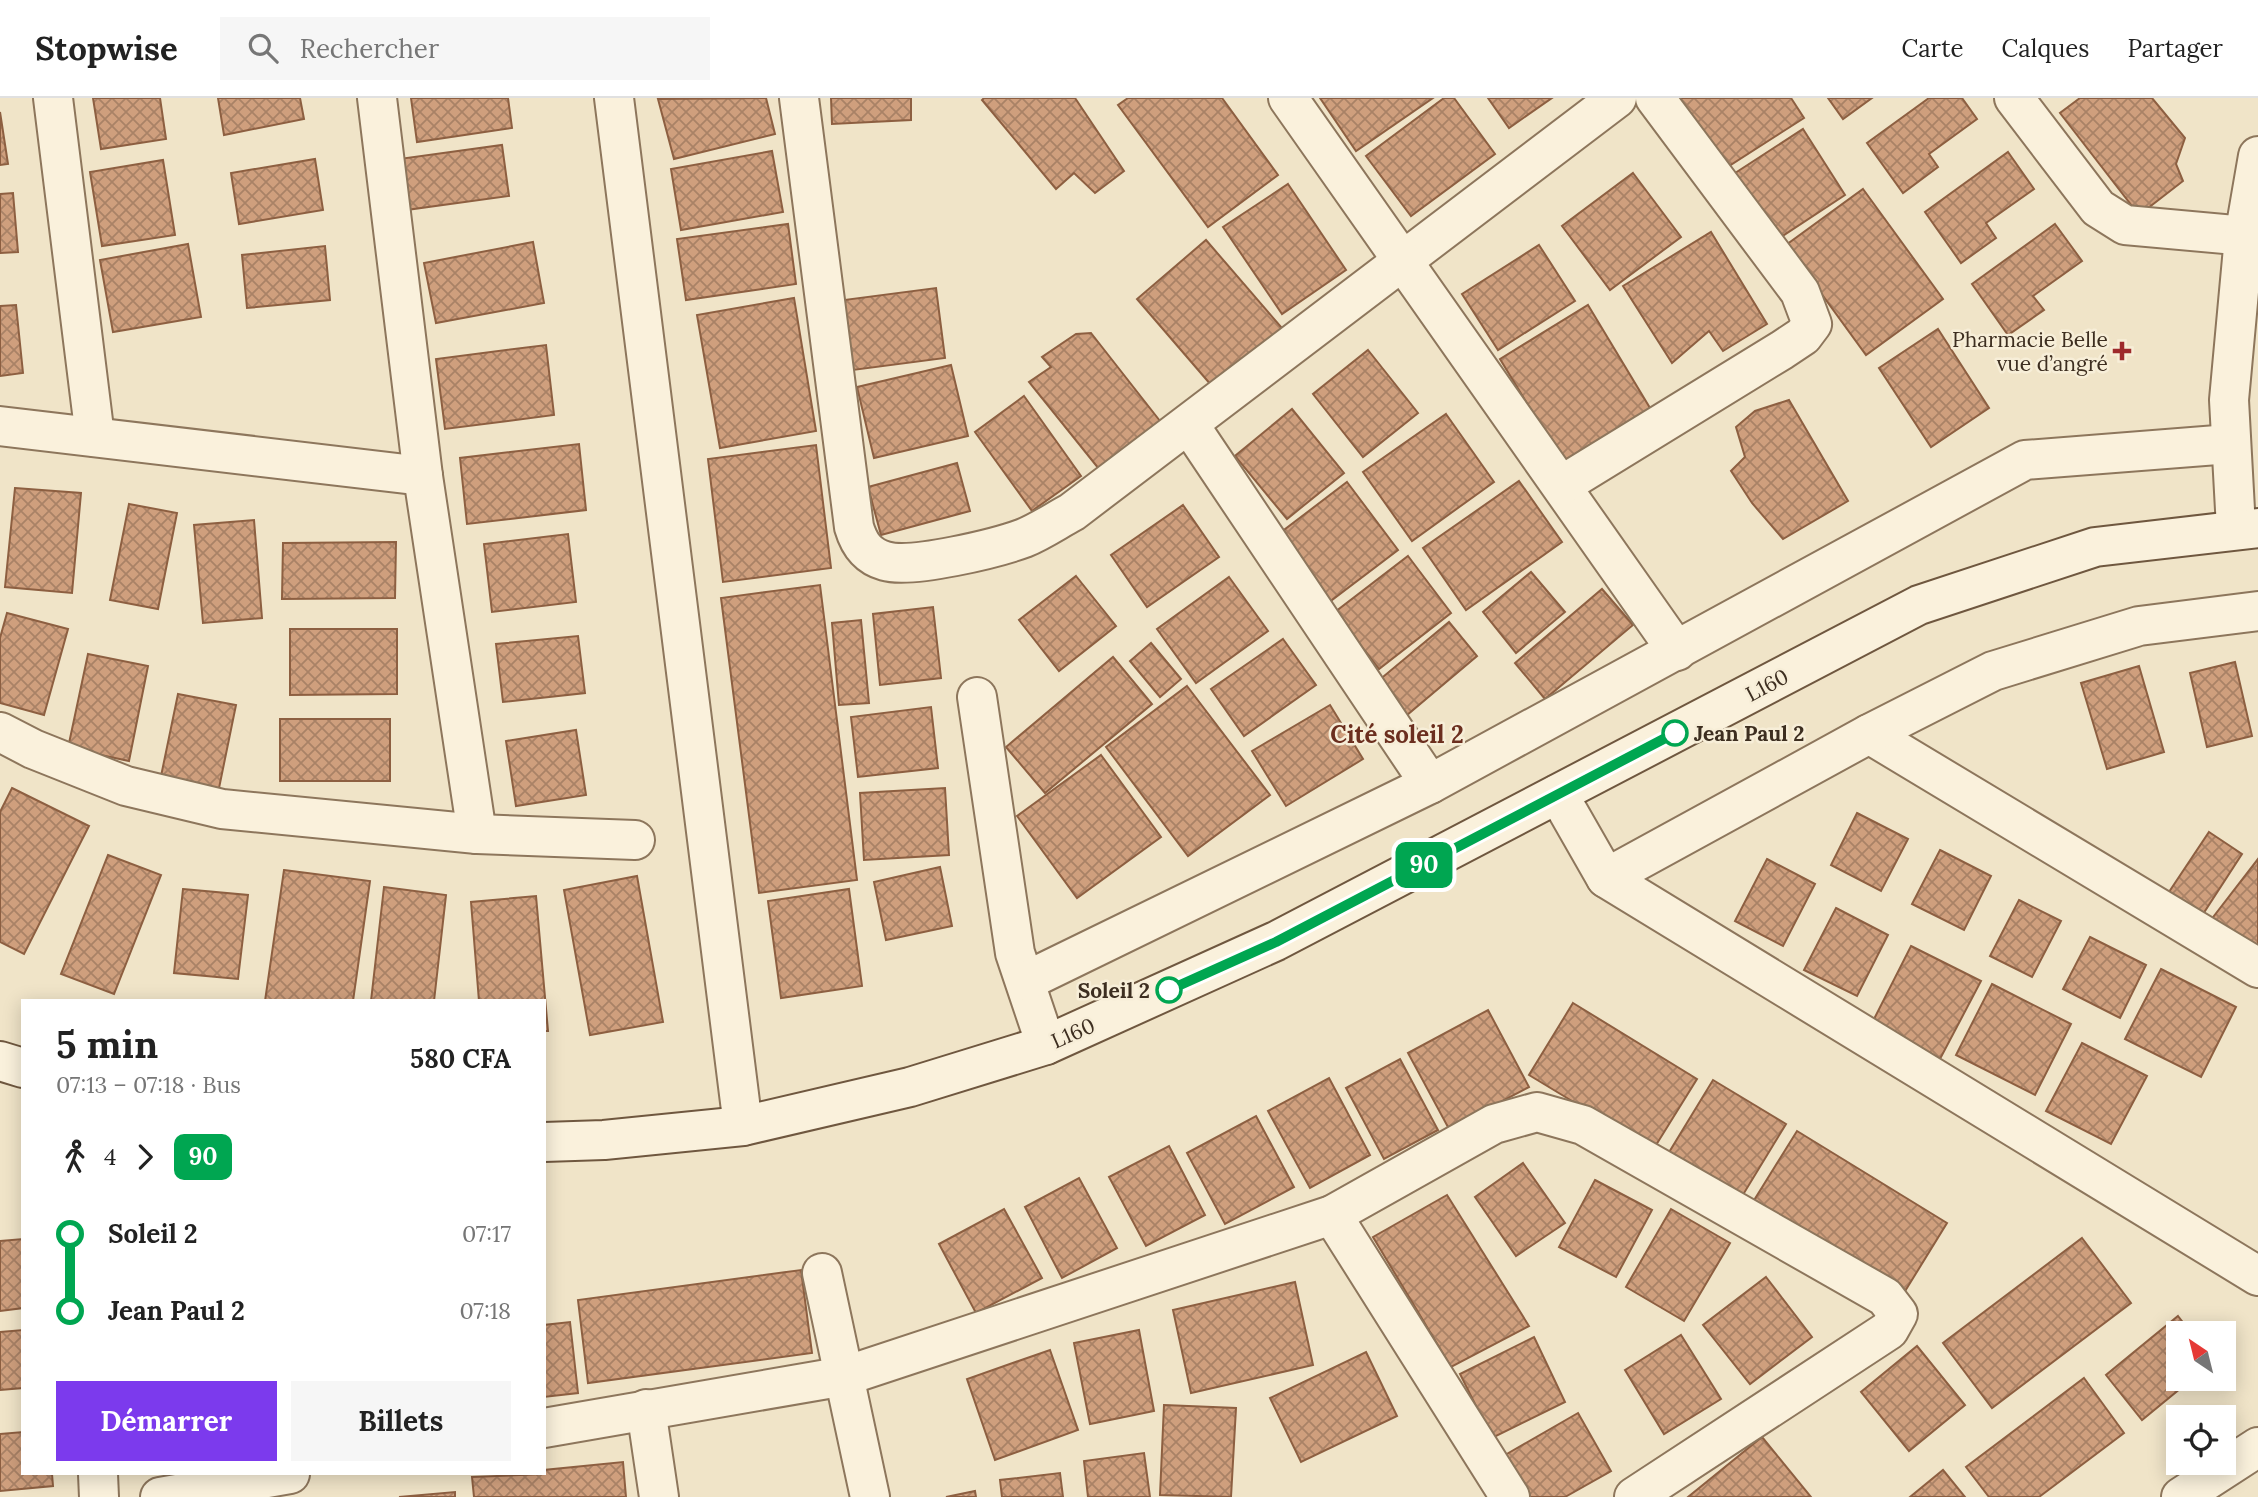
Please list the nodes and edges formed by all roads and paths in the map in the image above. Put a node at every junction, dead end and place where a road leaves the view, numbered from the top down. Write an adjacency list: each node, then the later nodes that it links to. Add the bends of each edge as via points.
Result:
1 (53, 98): 14 (street)
2 (377, 98): 16 (street)
3 (614, 98): 34 (street)
4 (799, 98): 13 (street, via 848,493 863,548 896,564 961,555 1025,537 1072,512)
5 (1288, 98): 11 (street)
6 (1617, 98): 11 (street)
7 (1655, 98): 17 (street, via 1800,292 1812,324 1803,336)
8 (2014, 98): 10 (street, via 2098,208 2125,225)
9 (2258, 156): 10 (street)
10 (2251, 237): 15 (street, via 2230,400)
11 (1403, 258): 13 (street); 17 (street)
12 (0, 426): 14 (street)
13 (1190, 426): 24 (street)
14 (95, 438): 16 (street)
15 (2230, 444): 18 (street); 20 (street, via 2025,460)
16 (423, 476): 26 (street)
17 (1562, 485): 20 (street)
18 (2247, 528): 25 (street, L160, via 2095,547 1919,605)
19 (2258, 611): 23 (street, via 2138,626 1993,671)
20 (1677, 651): 24 (street)
21 (977, 697): 30 (street, via 1015,953)
22 (0, 732): 26 (street, via 86,772 162,797 222,808)
23 (1870, 734): 28 (street); 29 (street)
24 (1430, 784): 30 (street)
25 (1559, 794): 28 (street); 31 (street, L160, via 1276,942)
26 (477, 834): 27 (street)
27 (635, 840)
28 (1606, 878): 38 (street)
29 (2258, 968)
30 (1026, 981): 31 (street)
31 (1046, 1045): 34 (street, L160, via 910,1087)
32 (0, 1061): 33 (street)
33 (21, 1067)
34 (743, 1126): 35 (street, L160)
35 (546, 1142)
36 (1332, 1215): 39 (street); 49 (street); 50 (street, via 1494,1124 1537,1112 1583,1125 1894,1306 1898,1314 1889,1330)
37 (822, 1273): 39 (street)
38 (2258, 1276)
39 (845, 1376): 40 (street); 48 (street)
40 (646, 1409): 41 (street); 47 (street)
41 (546, 1428)
42 (2258, 1447): 51 (street)
43 (98, 1475): 45 (street)
44 (284, 1475): 46 (street)
45 (99, 1497)
46 (160, 1497)
47 (659, 1497)
48 (870, 1497)
49 (1510, 1497)
50 (1634, 1497)
51 (2180, 1497)

